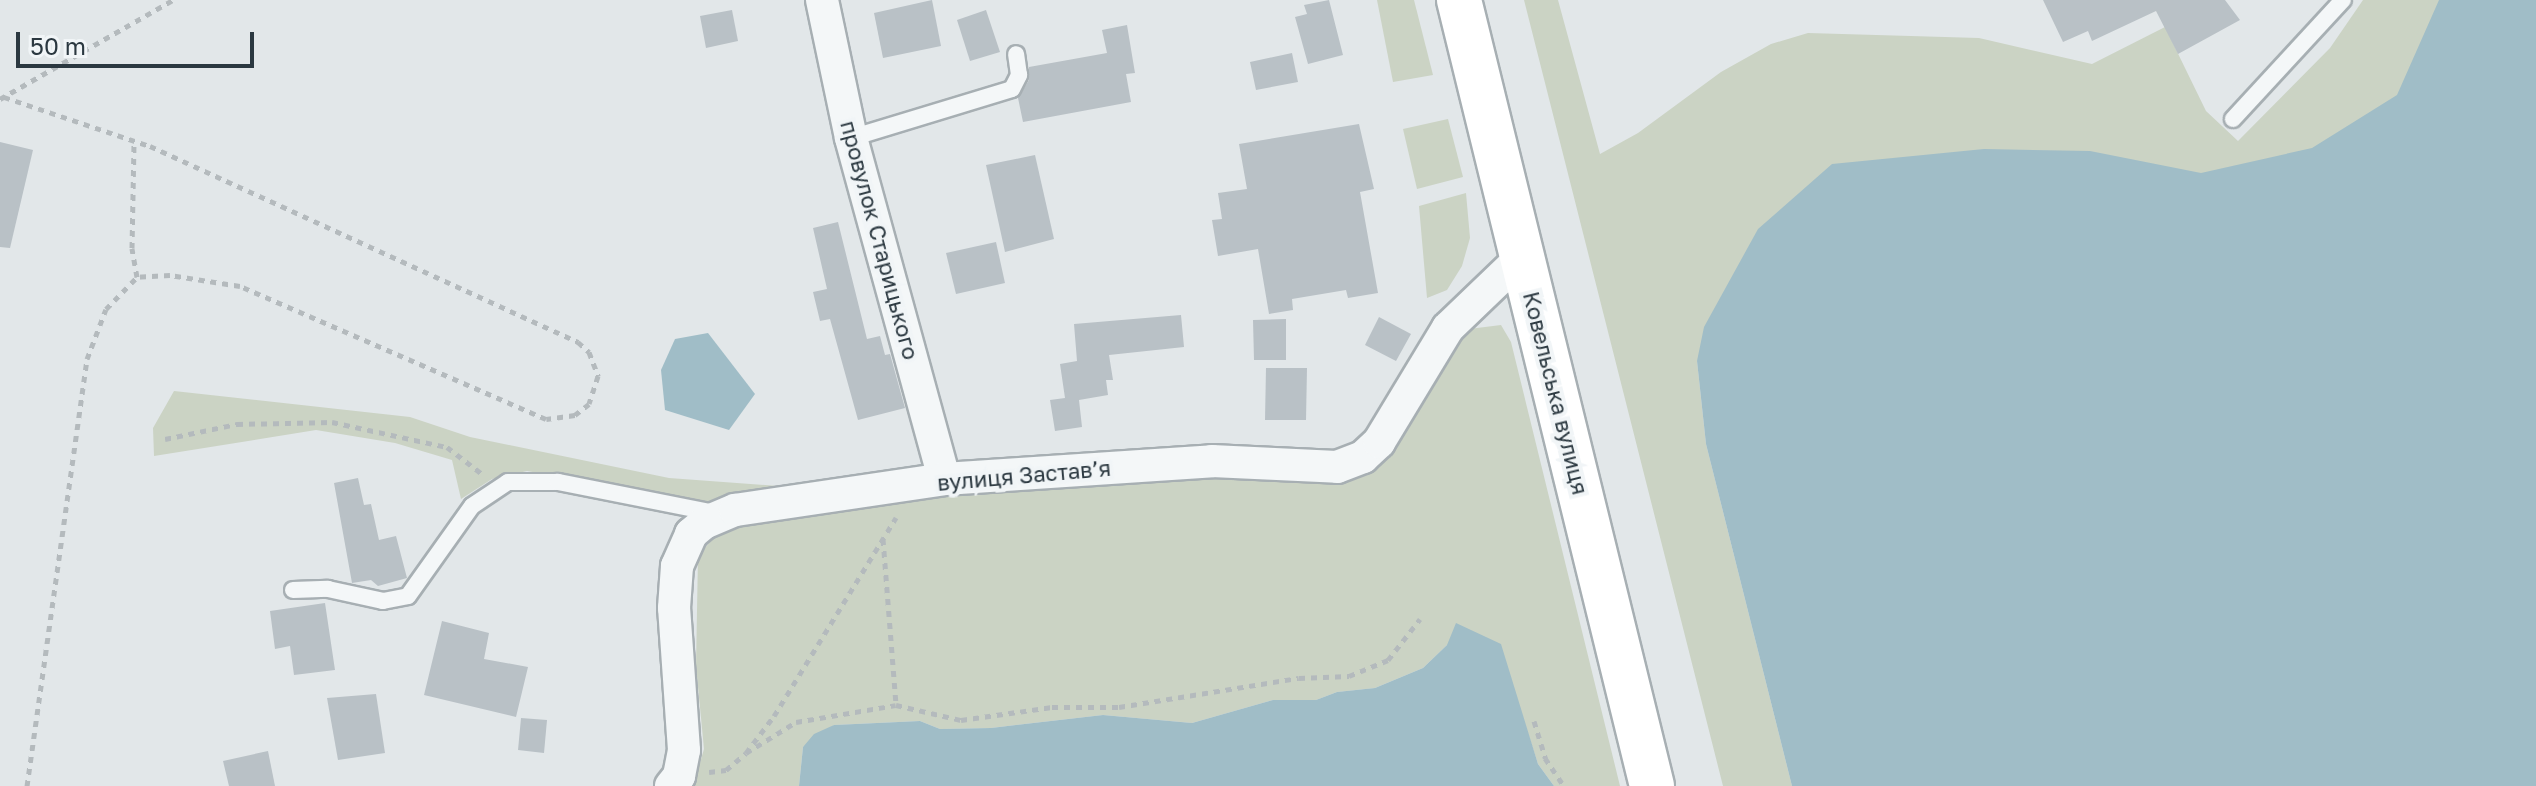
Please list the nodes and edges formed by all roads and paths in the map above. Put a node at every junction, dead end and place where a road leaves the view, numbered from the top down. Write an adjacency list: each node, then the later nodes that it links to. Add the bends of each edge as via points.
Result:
1 (173, 0): 6 (path)
2 (822, 0): 8 (street, провулок Старицького)
3 (1459, 0): 10 (main road, Ковельська вулиця)
4 (2343, 0): 7 (lane)
5 (1016, 54): 8 (lane, via 1019,75 1012,89)
6 (2, 98): 9 (path)
7 (2233, 119)
8 (851, 138): 13 (street, провулок Старицького)
9 (134, 141): 11 (path, via 132,248); 11 (path, via 578,342 596,366 596,389 575,415 546,419 240,286 170,275)
10 (1523, 256): 13 (street, вулиця Заставʼя, via 1448,328 1379,442 1363,457 1305,469 1212,461); 25 (main road, Ковельська вулиця)
11 (137, 277): 23 (path, via 106,309 87,359)
12 (165, 439): 14 (path, via 237,424 332,422 447,447 475,465)
13 (930, 482): 15 (street, вулиця Заставʼя); 16 (path)
14 (492, 488): 15 (lane, via 531,479 558,482); 17 (lane, via 472,506 408,596 383,601 328,589)
15 (721, 514): 22 (street, вулиця Заставʼя, via 691,534 677,566 675,640 684,750)
16 (883, 538): 19 (path); 21 (path, via 827,637)
17 (293, 590)
18 (1420, 619): 19 (path, via 1388,660 1349,676 1299,678 1119,707 1052,707 961,720)
19 (896, 705): 21 (path, via 796,722)
20 (1534, 721): 24 (path, via 1545,758)
21 (746, 753): 22 (path, via 726,770)
22 (675, 781)
23 (27, 786)
24 (1564, 786)
25 (1652, 786)

